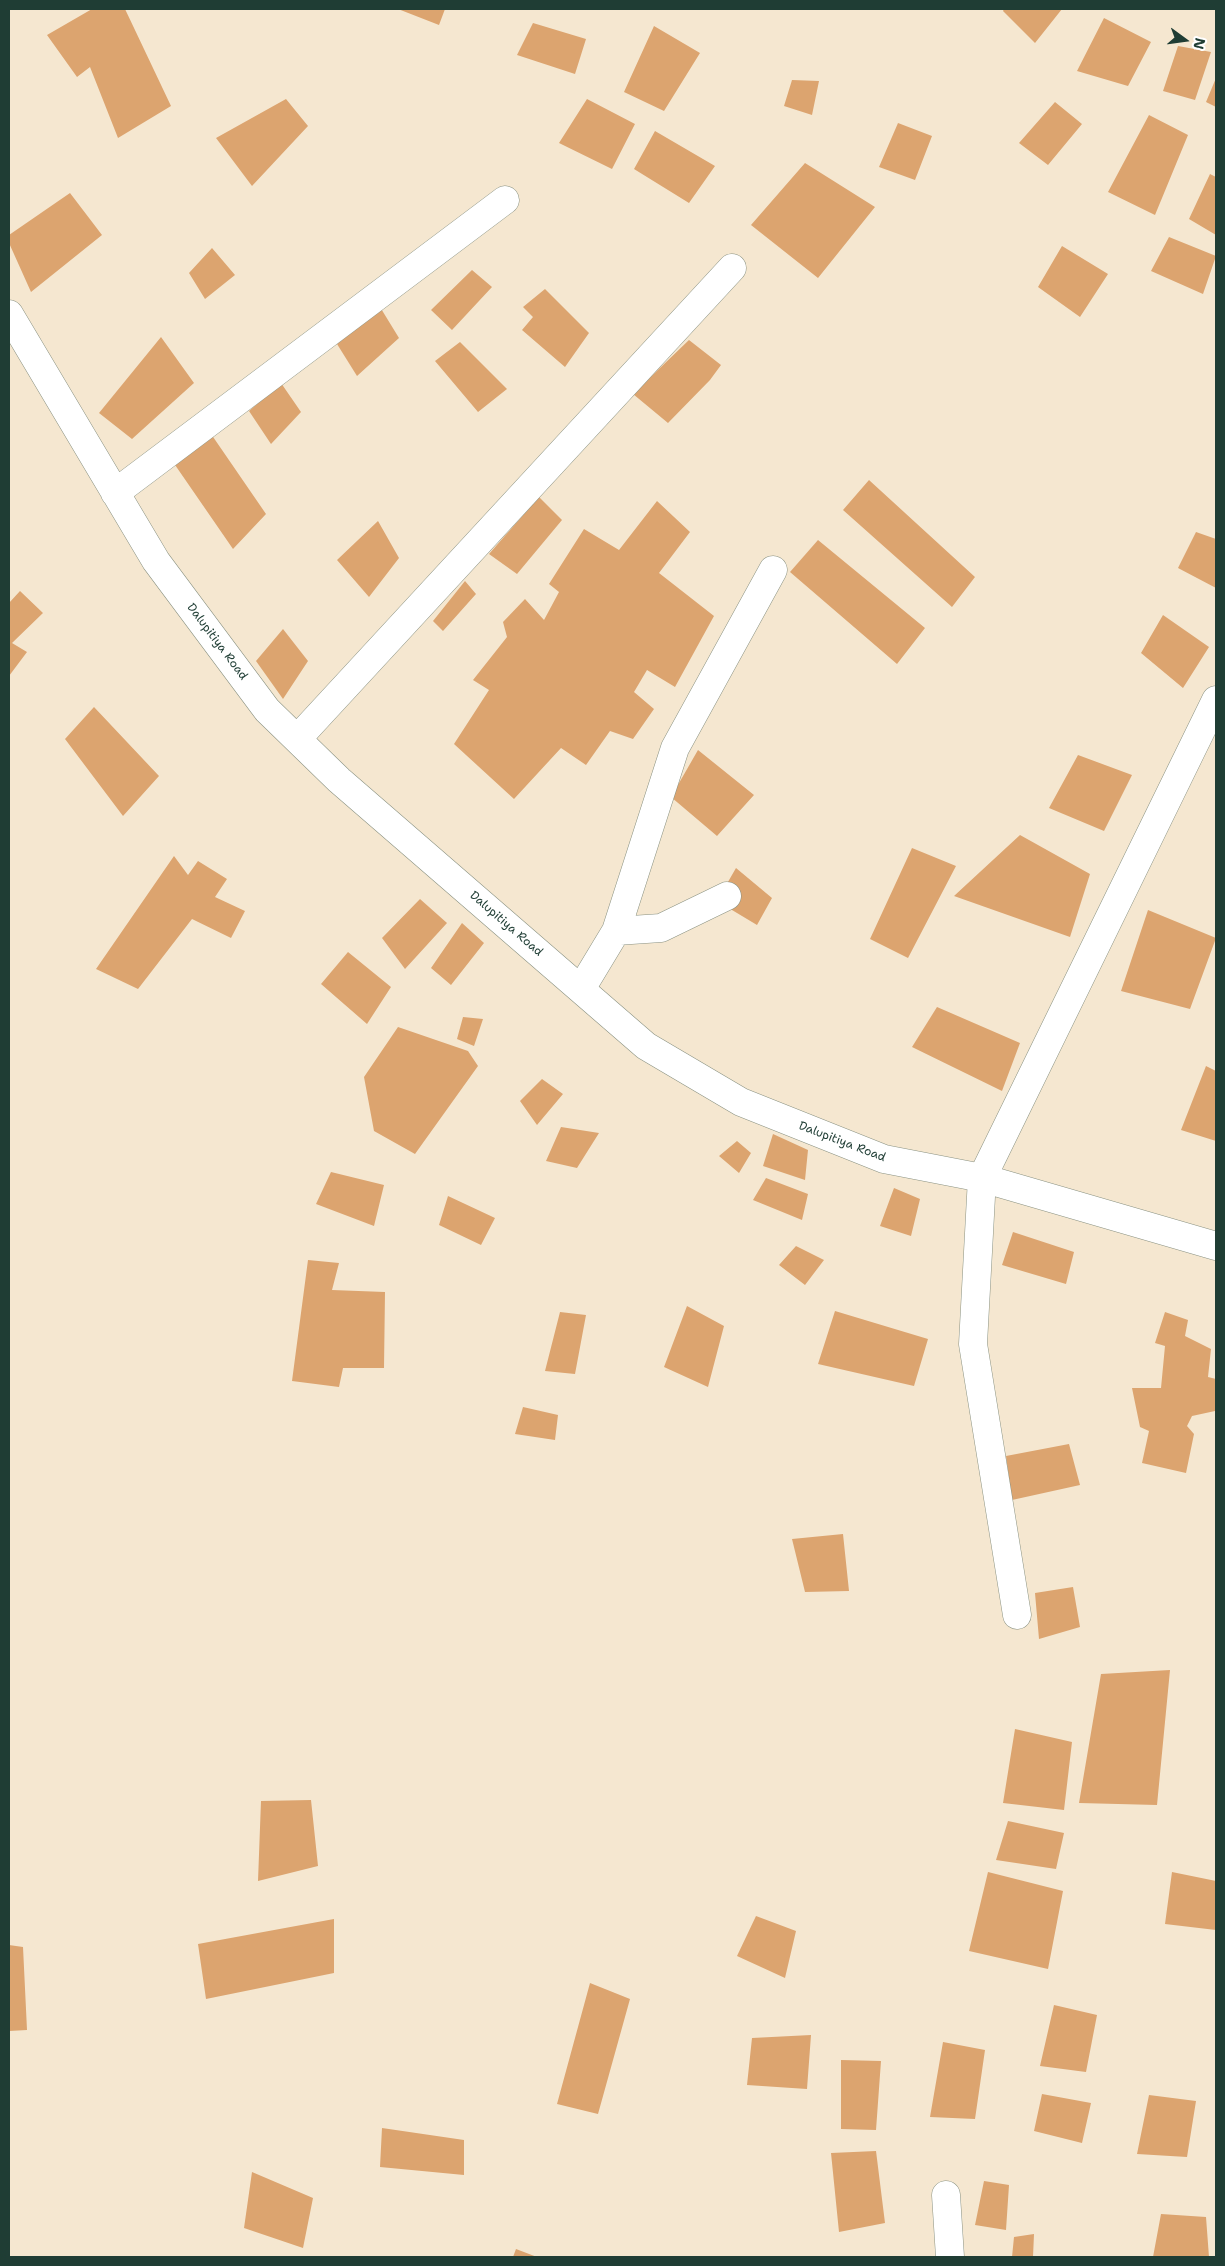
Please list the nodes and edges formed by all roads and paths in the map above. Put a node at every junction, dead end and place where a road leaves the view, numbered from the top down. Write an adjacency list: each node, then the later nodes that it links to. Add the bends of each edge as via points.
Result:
1 (505, 200): 4 (street)
2 (732, 268): 7 (street)
3 (9, 314): 4 (street, Dalupitiya Road)
4 (115, 493): 7 (street, Dalupitiya Road, via 156,561 267,710)
5 (773, 570): 9 (street, via 675,748)
6 (1216, 700): 11 (street)
7 (297, 739): 10 (street, Dalupitiya Road, via 339,780)
8 (727, 896): 9 (street, via 661,928)
9 (616, 931): 10 (street)
10 (581, 989): 11 (street, Dalupitiya Road, via 646,1046 741,1102 884,1159)
11 (982, 1178): 12 (street, Dalupitiya Road); 13 (street, via 973,1344)
12 (1216, 1246)
13 (1017, 1615)
14 (946, 2195): 15 (street)
15 (950, 2257)

